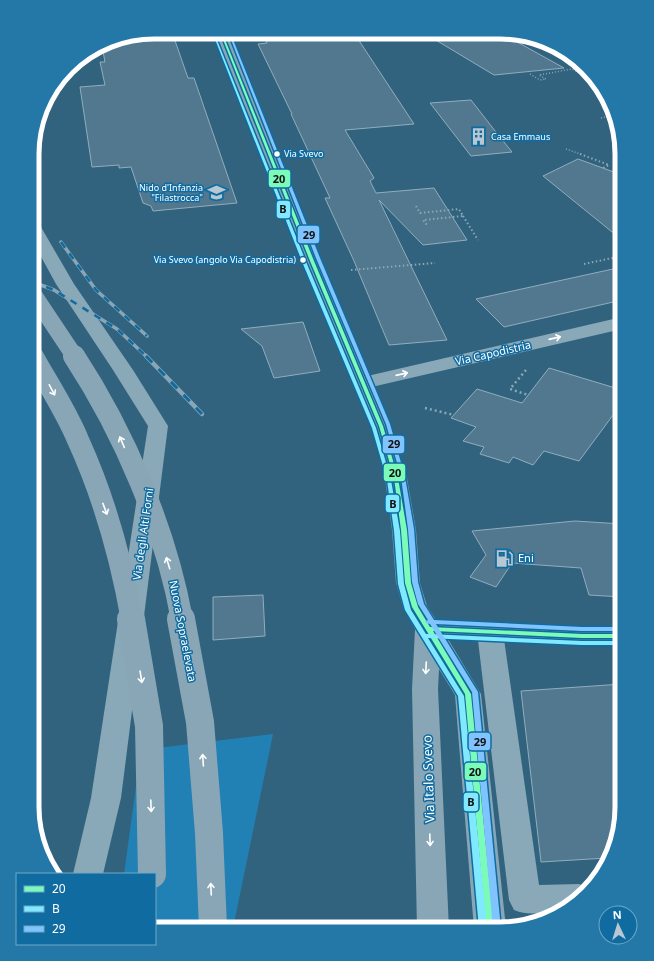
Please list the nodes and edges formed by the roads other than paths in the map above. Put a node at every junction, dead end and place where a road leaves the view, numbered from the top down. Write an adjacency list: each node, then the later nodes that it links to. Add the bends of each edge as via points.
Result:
1 (224, 39): 3 (main road)
2 (230, 39): 3 (main road)
3 (227, 46): 8 (main road, via 312,260)
4 (39, 238): 12 (street, Via degli Alti Forni, via 65,284 158,426 106,798)
5 (39, 303): 15 (main road, Nuova Sopraelevata, one-way to 5, bridge, via 200,722 176,588 153,513 116,429 86,374)
6 (615, 325): 8 (street, Via Capodistria, one-way to 6)
7 (39, 368): 13 (main road, one-way to 13, bridge, via 78,438 108,518 128,592 149,726)
8 (364, 382): 9 (main road, via 381,426 396,478 404,530 408,583 415,607)
9 (428, 629): 10 (main road); 16 (main road, Via Italo Svevo, one-way to 16, via 425,689); 17 (main road, via 468,694)
10 (490, 632): 11 (main road); 14 (street, via 525,900)
11 (615, 636)
12 (88, 873)
13 (152, 873)
14 (569, 898)
15 (213, 922)
16 (434, 922)
17 (490, 922)

